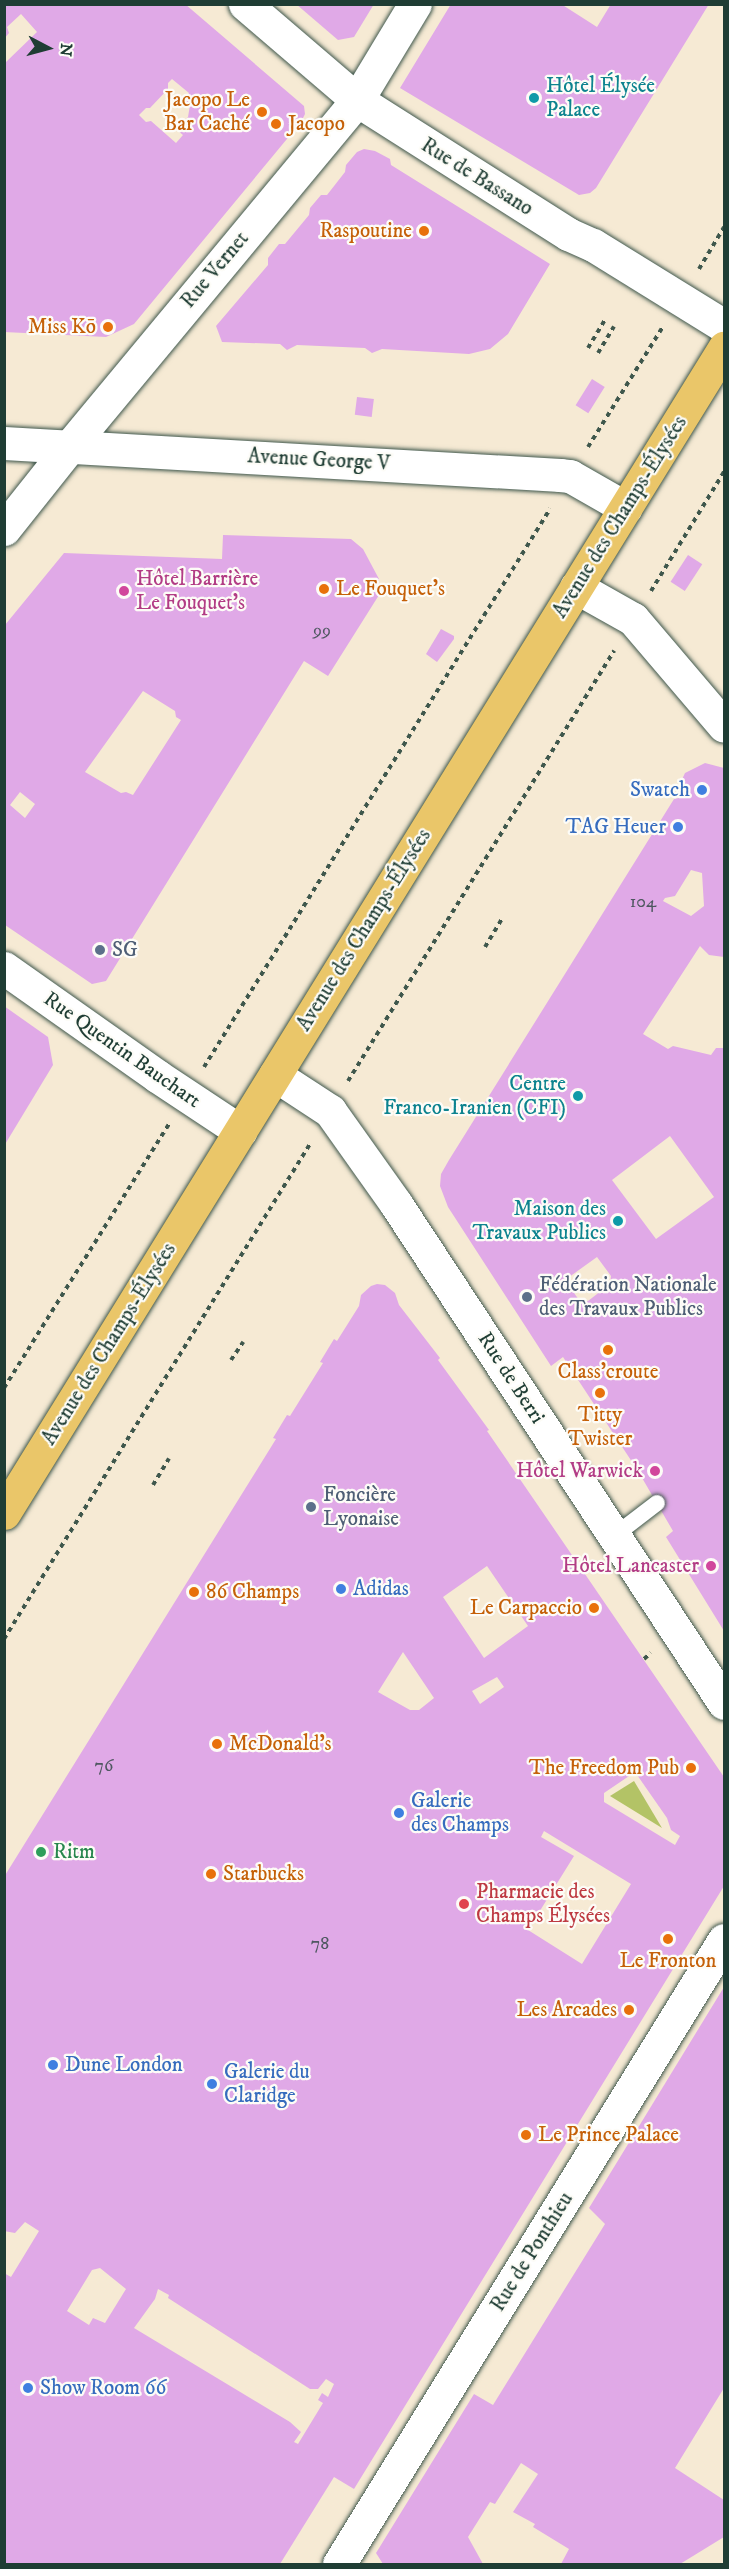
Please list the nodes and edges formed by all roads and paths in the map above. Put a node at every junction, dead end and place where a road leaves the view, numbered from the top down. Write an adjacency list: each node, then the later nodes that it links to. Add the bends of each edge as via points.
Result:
1 (245, 4): 3 (street, Rue de Bassano)
2 (415, 4): 3 (street, Rue Vernet)
3 (357, 100): 5 (street, Rue de Bassano, via 568,234); 13 (street, Rue Vernet)
4 (724, 227): 5 (path)
5 (680, 298): 8 (street, Rue de Bassano); 15 (path)
6 (605, 320): 9 (path)
7 (614, 326): 11 (path)
8 (724, 326)
9 (588, 348)
10 (724, 348): 16 (main road, Avenue des Champs-Élysées)
11 (598, 353)
12 (4, 443): 13 (street, Avenue George V)
13 (70, 446): 15 (street, Avenue George V); 17 (street, Rue Vernet)
14 (724, 472): 19 (path)
15 (570, 476): 16 (street, Avenue George V); 27 (path)
16 (626, 508): 18 (main road, Avenue des Champs-Élysées)
17 (9, 517)
18 (576, 587): 21 (street, via 633,619); 25 (main road, Avenue des Champs-Élysées)
19 (646, 599)
20 (615, 649): 26 (path)
21 (724, 726)
22 (502, 919): 23 (path)
23 (485, 947)
24 (4, 968): 27 (street, Rue Quentin Bauchart)
25 (275, 1075): 28 (main road, Avenue des Champs-Élysées); 38 (street, Rue de Berri, via 330,1111 396,1204)
26 (344, 1089)
27 (186, 1096): 28 (street, Rue Quentin Bauchart); 32 (path)
28 (240, 1131): 34 (main road, Avenue des Champs-Élysées)
29 (314, 1137): 39 (path)
30 (243, 1342): 31 (path)
31 (231, 1360)
32 (4, 1388)
33 (170, 1458): 35 (path)
34 (13, 1480): 37 (main road, Avenue des Champs-Élysées)
35 (153, 1485)
36 (657, 1503): 38 (lane)
37 (4, 1513)
38 (614, 1536): 40 (street, Rue de Berri)
39 (4, 1639)
40 (724, 1703)
41 (724, 1940): 42 (street, Rue de Ponthieu)
42 (339, 2565)

